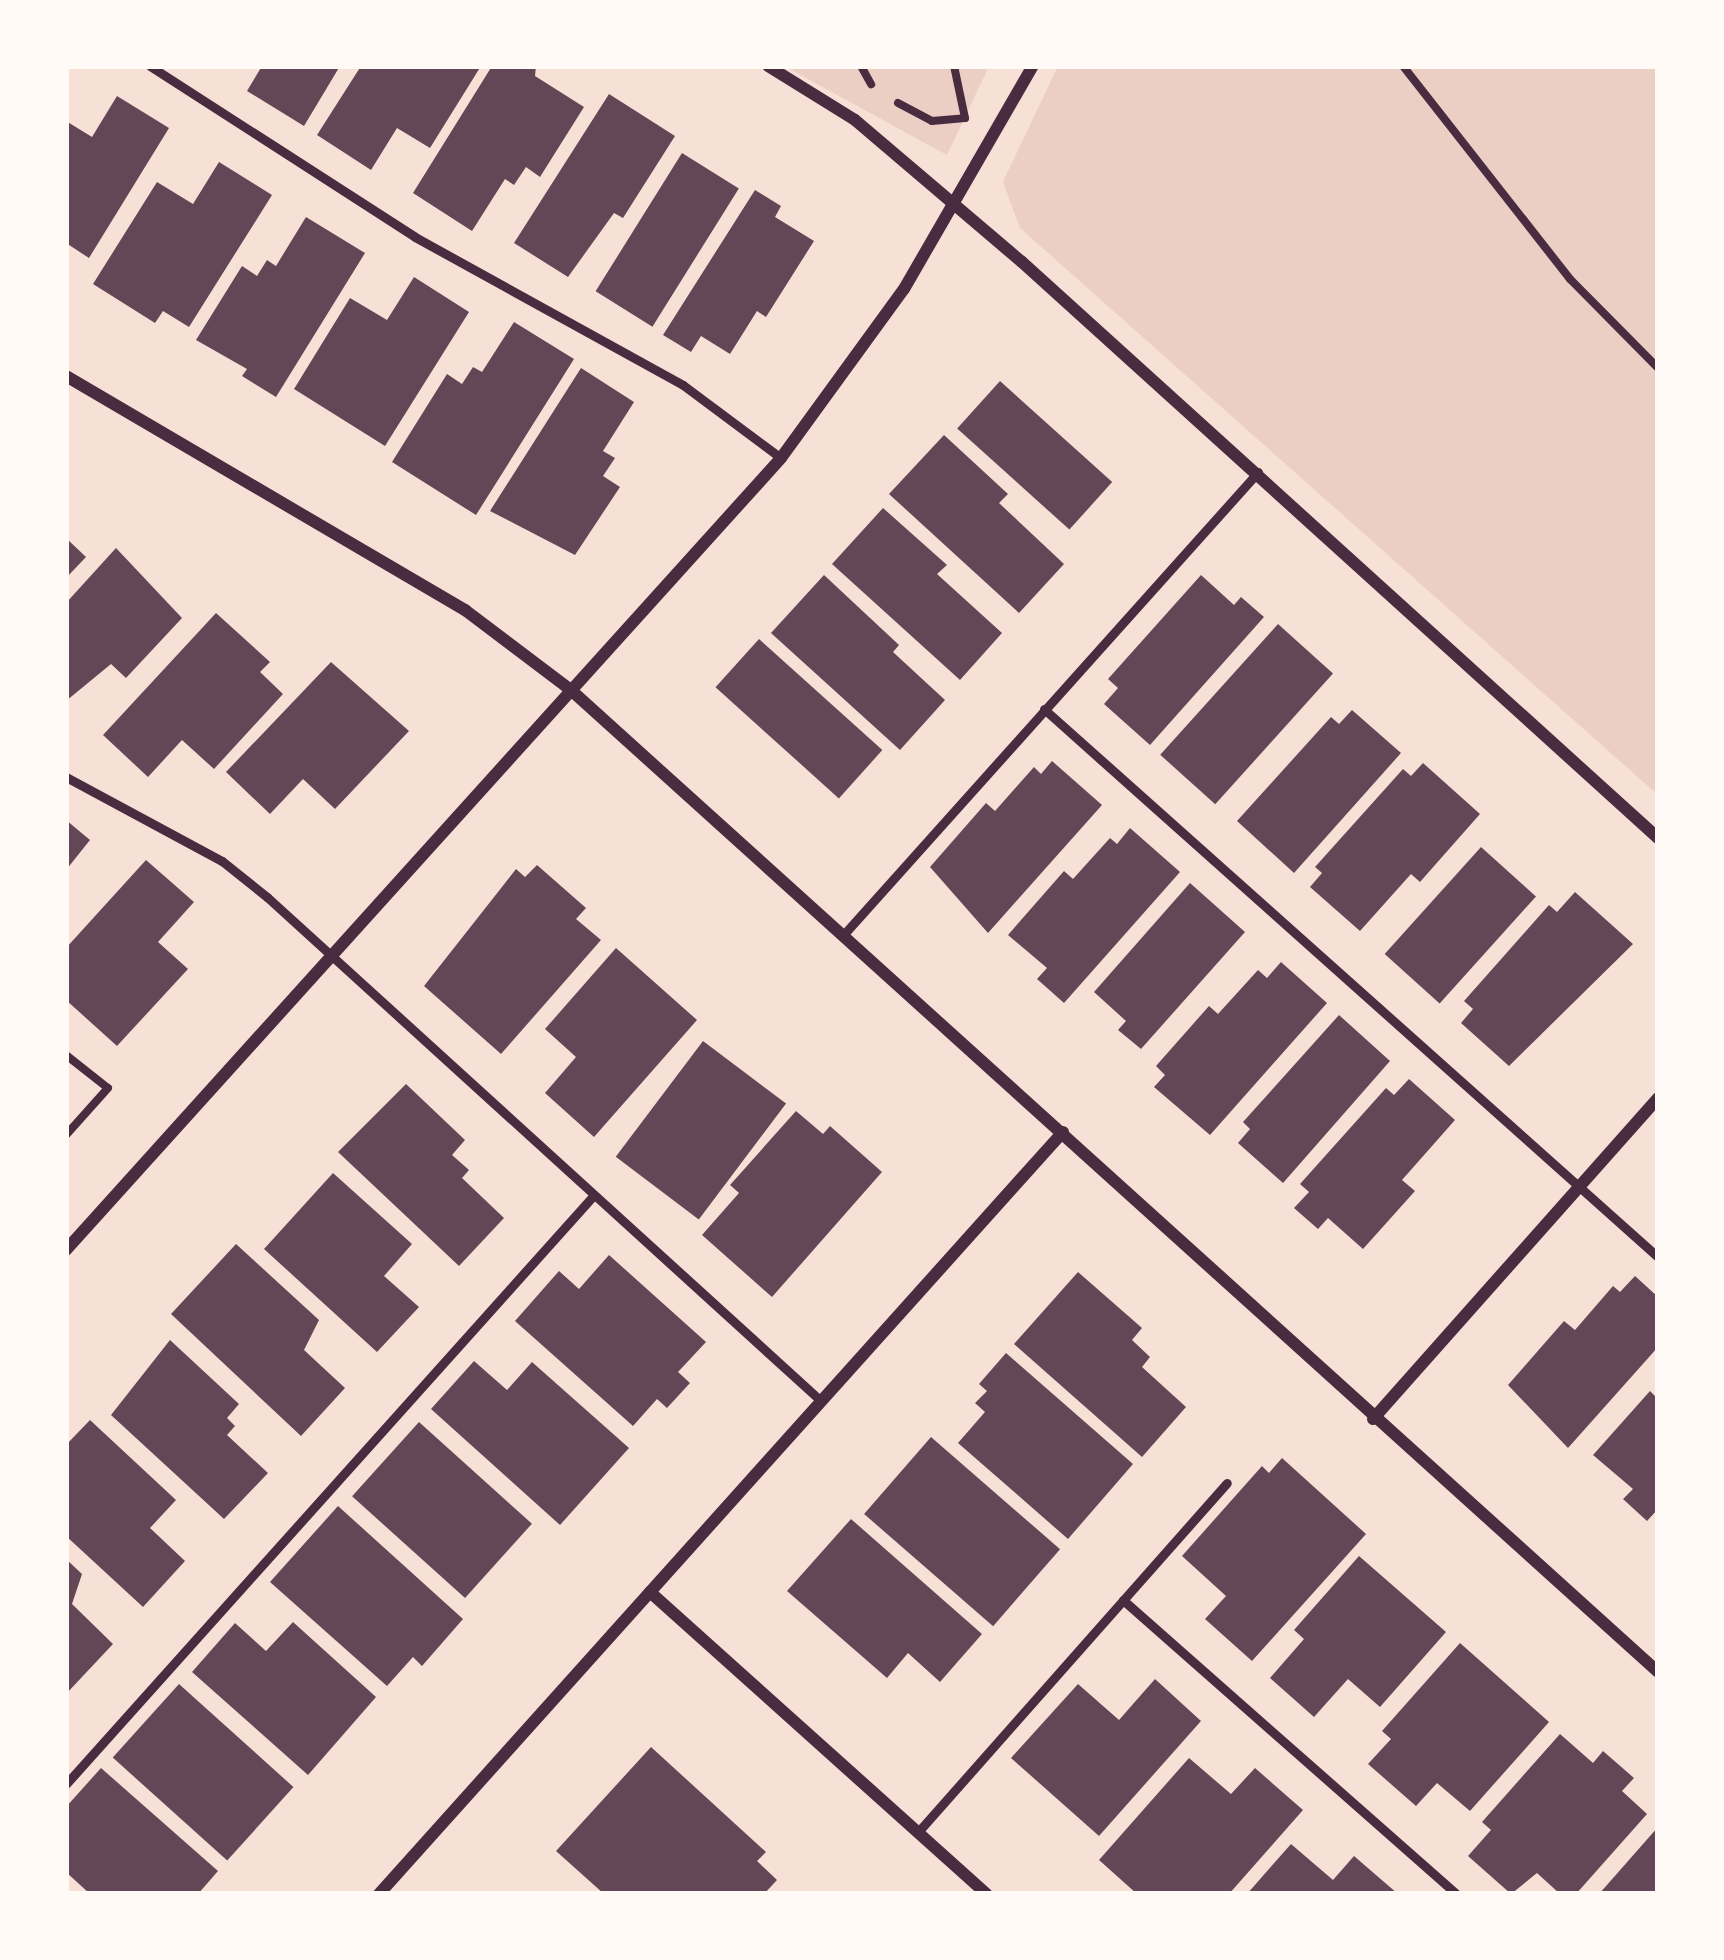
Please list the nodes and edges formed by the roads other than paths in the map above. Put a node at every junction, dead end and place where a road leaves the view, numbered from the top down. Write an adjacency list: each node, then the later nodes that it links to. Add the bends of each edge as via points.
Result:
1 (150, 66): 6 (lane, via 282,157 683,385)
2 (768, 66): 4 (street, via 855,120)
3 (1033, 66): 4 (street)
4 (957, 206): 6 (street); 7 (street)
5 (66, 376): 8 (street, via 465,610)
6 (782, 458): 8 (street)
7 (1260, 470): 9 (lane); 11 (street)
8 (572, 691): 12 (street); 13 (street)
9 (1044, 709): 12 (lane); 16 (lane)
10 (66, 778): 13 (lane, via 222,861)
11 (1658, 838)
12 (845, 933): 15 (street)
13 (328, 956): 17 (lane); 18 (street)
14 (1658, 1098): 16 (street)
15 (1063, 1132): 20 (street); 21 (street)
16 (1580, 1187): 19 (lane); 21 (street)
17 (593, 1196): 20 (lane); 26 (lane)
18 (66, 1250)
19 (1658, 1257)
20 (821, 1401): 23 (street)
21 (1373, 1419): 25 (street)
22 (1227, 1483): 24 (lane)
23 (650, 1592): 27 (street); 28 (street)
24 (1124, 1600): 27 (lane); 30 (lane)
25 (1658, 1672)
26 (66, 1784)
27 (918, 1832): 29 (street)
28 (380, 1894)
29 (986, 1894)
30 (1456, 1894)

